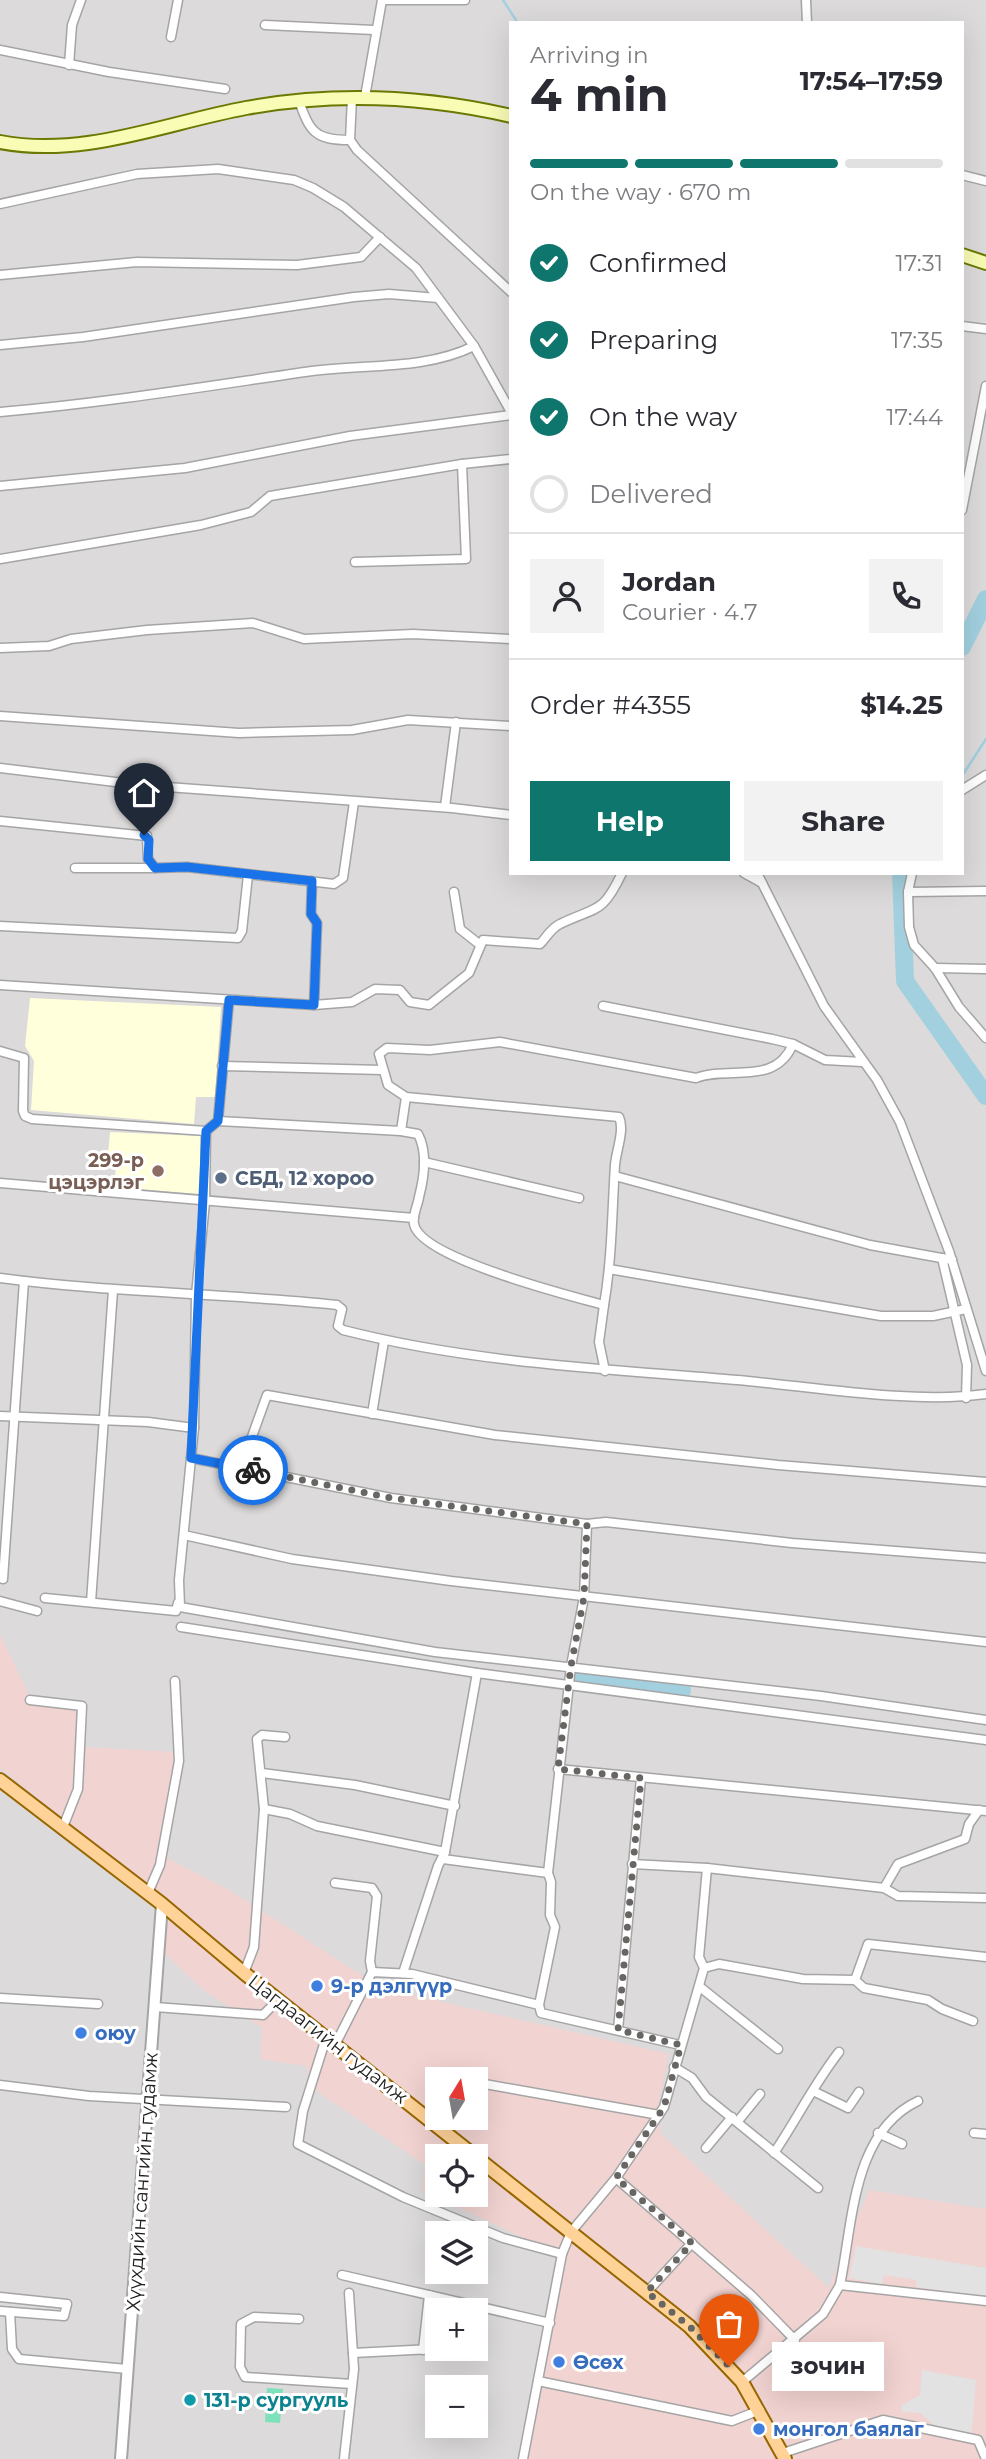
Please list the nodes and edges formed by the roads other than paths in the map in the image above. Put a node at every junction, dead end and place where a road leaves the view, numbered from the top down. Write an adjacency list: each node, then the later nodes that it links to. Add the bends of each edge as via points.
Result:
1 (81, 0): 11 (street, via 72,25)
2 (178, 0): 9 (street)
3 (384, 0): 4 (street); 8 (street)
4 (465, 0)
5 (806, 0): 6 (street)
6 (807, 21)
7 (264, 25): 8 (street)
8 (374, 30): 13 (street)
9 (171, 37)
10 (0, 50): 11 (street)
11 (69, 65): 12 (street)
12 (225, 89)
13 (359, 97): 14 (main road); 15 (main road, via 448,104); 16 (street)
14 (299, 101): 16 (street, via 307,124 317,135); 17 (main road, via 83,144)
15 (509, 116)
16 (350, 140): 25 (street)
17 (0, 142)
18 (964, 175): 19 (street)
19 (986, 181)
20 (0, 204): 21 (street, via 138,174 218,169 294,180 344,207)
21 (380, 237): 24 (street, via 361,257 298,265 177,260); 26 (street, via 416,268)
22 (964, 256): 23 (main road)
23 (986, 263)
24 (0, 275)
25 (509, 290)
26 (438, 298): 29 (street, via 354,297); 30 (street)
27 (964, 326): 28 (street)
28 (986, 329)
29 (0, 345)
30 (474, 346): 32 (street); 33 (street, via 451,358)
31 (986, 386): 38 (street)
32 (509, 409)
33 (0, 412)
34 (509, 413): 37 (street, via 350,436 185,468)
35 (509, 459): 36 (street)
36 (462, 464): 39 (street, via 270,496 251,512 201,525); 40 (street, via 466,559)
37 (0, 486)
38 (964, 504)
39 (0, 559)
40 (355, 562)
41 (509, 639): 42 (street, via 414,634 304,639 253,624 148,629 49,646)
42 (0, 648)
43 (0, 716): 44 (street, via 269,733 359,729 408,720)
44 (456, 722): 45 (street); 50 (street)
45 (509, 726)
46 (0, 768): 49 (street, via 140,785)
47 (986, 775): 48 (street)
48 (964, 789)
49 (354, 802): 50 (street); 60 (street, via 342,880 334,884)
50 (446, 807): 51 (street)
51 (509, 816)
52 (0, 821): 54 (street, via 147,836 148,859)
53 (75, 868): 54 (street)
54 (155, 868): 55 (street)
55 (248, 874): 60 (street); 65 (street, via 238,938)
56 (621, 875): 66 (street, via 610,898 579,918 561,923 540,944 490,939)
57 (748, 875): 61 (street)
58 (758, 875): 61 (street)
59 (912, 875): 64 (street)
60 (312, 881): 71 (street, via 311,914 317,923)
61 (762, 883): 76 (street, via 824,1006)
62 (986, 891): 64 (street)
63 (454, 892): 66 (street, via 460,929)
64 (908, 892): 67 (street, via 914,945)
65 (0, 926)
66 (479, 944): 71 (street, via 468,973 429,1005 410,1002 400,990 385,989 369,991 352,1002)
67 (935, 968): 68 (street); 73 (street, via 958,1007)
68 (986, 970)
69 (0, 985): 70 (street)
70 (229, 1000): 71 (street); 77 (street)
71 (314, 1005)
72 (603, 1006): 74 (street)
73 (986, 1038)
74 (793, 1044): 76 (street, via 825,1060); 78 (street, via 788,1055 751,1074 716,1072 685,1077 499,1042 430,1050 387,1048 379,1055)
75 (0, 1051): 81 (street, via 24,1058 23,1111 32,1119)
76 (862, 1062): 90 (street, via 886,1093 900,1122)
77 (222, 1066): 78 (street); 80 (street)
78 (382, 1070): 79 (street, via 388,1084)
79 (406, 1097): 82 (street); 84 (street, via 619,1117)
80 (218, 1121): 81 (street); 82 (street)
81 (206, 1131): 87 (street)
82 (401, 1131): 83 (street, via 418,1134)
83 (424, 1162): 86 (street); 88 (street)
84 (615, 1176): 89 (street, via 870,1245); 91 (street)
85 (0, 1184): 87 (street)
86 (579, 1198)
87 (205, 1202): 88 (street); 95 (street)
88 (414, 1218): 96 (street, via 421,1236 460,1259)
89 (942, 1258): 90 (street); 98 (street)
90 (952, 1260): 97 (street)
91 (609, 1269): 96 (street); 98 (street, via 881,1316 908,1318)
92 (0, 1278): 93 (street)
93 (24, 1281): 94 (street); 106 (street)
94 (113, 1290): 95 (street); 107 (street)
95 (196, 1295): 99 (street, via 248,1295 341,1306 339,1329); 108 (street)
96 (604, 1305): 100 (street, via 599,1342)
97 (966, 1309): 98 (street); 101 (street)
98 (953, 1311): 103 (street, via 967,1365)
99 (384, 1341): 100 (street); 104 (street)
100 (605, 1371): 103 (street)
101 (986, 1371)
102 (986, 1394): 103 (street)
103 (967, 1398)
104 (372, 1414): 110 (street, via 267,1395); 111 (street, via 495,1435)
105 (0, 1416): 106 (street)
106 (13, 1417): 107 (street); 115 (street)
107 (102, 1420): 108 (street); 119 (street)
108 (194, 1428): 109 (street)
109 (191, 1458): 110 (street); 113 (street)
110 (241, 1467): 112 (street, via 391,1498)
111 (986, 1482)
112 (587, 1524): 114 (street, via 606,1522); 116 (street)
113 (184, 1535): 116 (street, via 292,1559); 120 (street)
114 (986, 1558)
115 (3, 1579)
116 (584, 1597): 125 (street); 126 (street)
117 (45, 1598): 119 (street)
118 (0, 1601): 121 (street)
119 (91, 1602): 120 (street, via 176,1611)
120 (178, 1603): 122 (street)
121 (37, 1611)
122 (232, 1616): 124 (street); 126 (street, via 435,1652)
123 (181, 1628): 124 (street)
124 (231, 1634): 127 (street)
125 (986, 1642)
126 (571, 1666): 129 (street); 131 (street)
127 (477, 1673): 129 (street); 138 (street)
128 (175, 1681): 148 (street, via 178,1761 160,1865)
129 (569, 1684): 133 (street); 134 (street)
130 (30, 1700): 141 (street, via 82,1706 78,1789)
131 (986, 1720)
132 (285, 1737): 135 (street, via 258,1736)
133 (986, 1740)
134 (558, 1769): 136 (street); 145 (street)
135 (262, 1773): 138 (street, via 355,1785); 139 (street)
136 (641, 1778): 140 (street); 143 (street)
137 (0, 1780): 141 (main road, Цагдаагийн гудамж)
138 (455, 1806): 142 (street)
139 (264, 1809): 142 (street); 154 (street, via 254,1947)
140 (982, 1810): 147 (street, via 969,1824 965,1839 898,1864)
141 (63, 1827): 148 (main road, Цагдаагийн гудамж)
142 (444, 1855): 145 (street); 155 (street)
143 (632, 1864): 144 (street); 164 (street)
144 (708, 1868): 147 (street); 152 (street, via 699,1957)
145 (548, 1873): 161 (street, via 555,1927)
146 (335, 1883): 153 (street, via 372,1888 377,1896)
147 (884, 1888): 149 (street, via 898,1896)
148 (148, 1893): 150 (main road, Цагдаагийн гудамж)
149 (986, 1898)
150 (162, 1904): 154 (main road, Цагдаагийн гудамж); 162 (street, Хүүхдийн сангийн гудамж)
151 (986, 1957): 156 (street, via 868,1944)
152 (704, 1968): 156 (street, via 719,1964 803,1979); 157 (street)
153 (372, 1972): 155 (street); 165 (street)
154 (244, 1973): 159 (main road, Цагдаагийн гудамж)
155 (403, 1973): 161 (street)
156 (855, 1980): 163 (street, via 864,1988 928,2000)
157 (700, 1987): 166 (street); 167 (street)
158 (0, 1998): 160 (street)
159 (278, 2000): 162 (street, via 262,2015); 165 (main road, Цагдаагийн гудамж)
160 (98, 2004)
161 (539, 2005): 164 (street, via 541,2013)
162 (155, 2007): 175 (street, Хүүхдийн сангийн гудамж)
163 (973, 2021)
164 (618, 2030): 166 (street)
165 (331, 2041): 180 (main road, Цагдаагийн гудамж); 191 (street, via 300,2121 298,2144 414,2202 503,2238)
166 (681, 2045): 169 (street)
167 (778, 2049)
168 (839, 2052): 172 (street)
169 (674, 2067): 178 (street); 179 (street)
170 (0, 2085): 175 (street)
171 (488, 2085): 178 (street)
172 (813, 2091): 173 (street, via 848,2108); 186 (street)
173 (859, 2092)
174 (760, 2094): 179 (street)
175 (148, 2100): 177 (street); 206 (street, Хүүхдийн сангийн гудамж)
176 (918, 2101): 181 (street, via 893,2116)
177 (286, 2107)
178 (659, 2115): 187 (street)
179 (735, 2119): 185 (street); 186 (street)
180 (446, 2131): 189 (main road, Цагдаагийн гудамж)
181 (878, 2133): 184 (street); 193 (street, via 858,2193)
182 (974, 2133): 183 (street)
183 (986, 2134)
184 (902, 2144)
185 (706, 2148)
186 (774, 2153): 188 (street)
187 (616, 2178): 189 (street); 190 (street)
188 (818, 2188)
189 (571, 2232): 191 (street); 195 (main road, Цагдаагийн гудамж)
190 (692, 2243): 195 (street); 203 (street)
191 (562, 2254): 202 (street)
192 (342, 2275): 196 (street)
193 (840, 2285): 198 (street); 203 (street, via 823,2314)
194 (349, 2292): 205 (street)
195 (647, 2292): 208 (main road, Цагдаагийн гудамж, via 715,2351)
196 (429, 2295): 202 (street); 204 (street)
197 (0, 2297): 200 (street, via 67,2304 64,2316)
198 (986, 2301)
199 (0, 2311): 200 (street)
200 (10, 2312): 206 (street, via 12,2349 17,2358)
201 (299, 2319): 209 (street, via 254,2317 241,2324 240,2368 245,2377)
202 (551, 2323): 207 (street)
203 (795, 2340): 208 (street)
204 (423, 2350): 205 (street)
205 (353, 2353): 209 (street)
206 (127, 2369): 212 (street, Хүүхдийн сангийн гудамж)
207 (538, 2382): 210 (street, via 732,2421); 214 (street)
208 (741, 2382): 210 (main road, Цагдаагийн гудамж)
209 (352, 2385): 213 (street)
210 (760, 2410): 211 (main road, Цагдаагийн гудамж)
211 (784, 2456): 215 (street, via 883,2420 978,2440)
212 (121, 2459)
213 (344, 2459)
214 (523, 2459)
215 (986, 2459)

